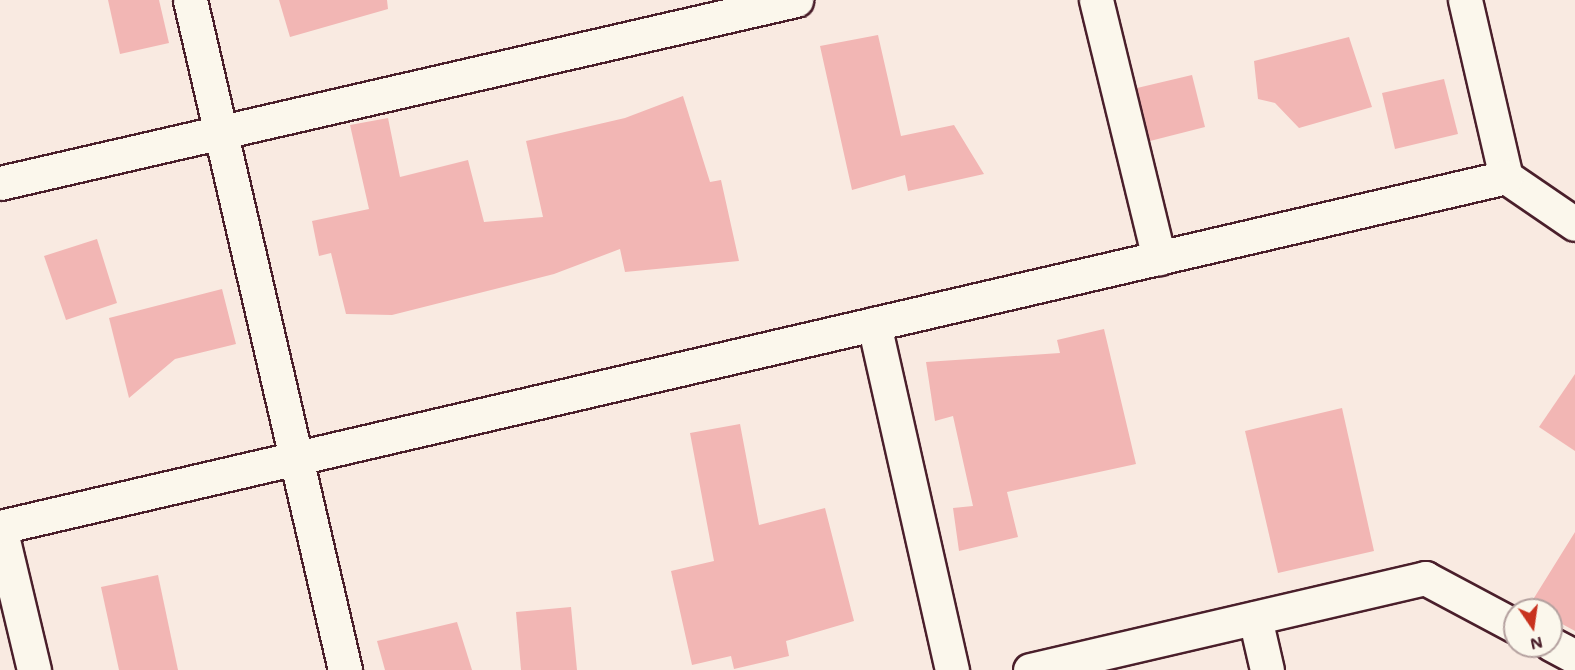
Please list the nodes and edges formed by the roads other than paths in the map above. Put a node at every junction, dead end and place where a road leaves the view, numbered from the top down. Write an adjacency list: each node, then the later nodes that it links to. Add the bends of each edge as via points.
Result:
1 (190, 0): 5 (street)
2 (796, 0): 5 (street)
3 (1096, 0): 9 (street)
4 (1465, 0): 6 (street)
5 (220, 132): 7 (street); 11 (street)
6 (1506, 177): 8 (street); 9 (street)
7 (0, 183)
8 (1575, 224)
9 (1159, 258): 10 (street)
10 (874, 324): 11 (street); 16 (street)
11 (296, 458): 14 (street, via 0,527); 15 (street)
12 (1255, 618): 13 (street, via 1425,578); 17 (street); 18 (street)
13 (1503, 620)
14 (34, 670)
15 (345, 670)
16 (952, 670)
17 (1030, 670)
18 (1267, 670)

